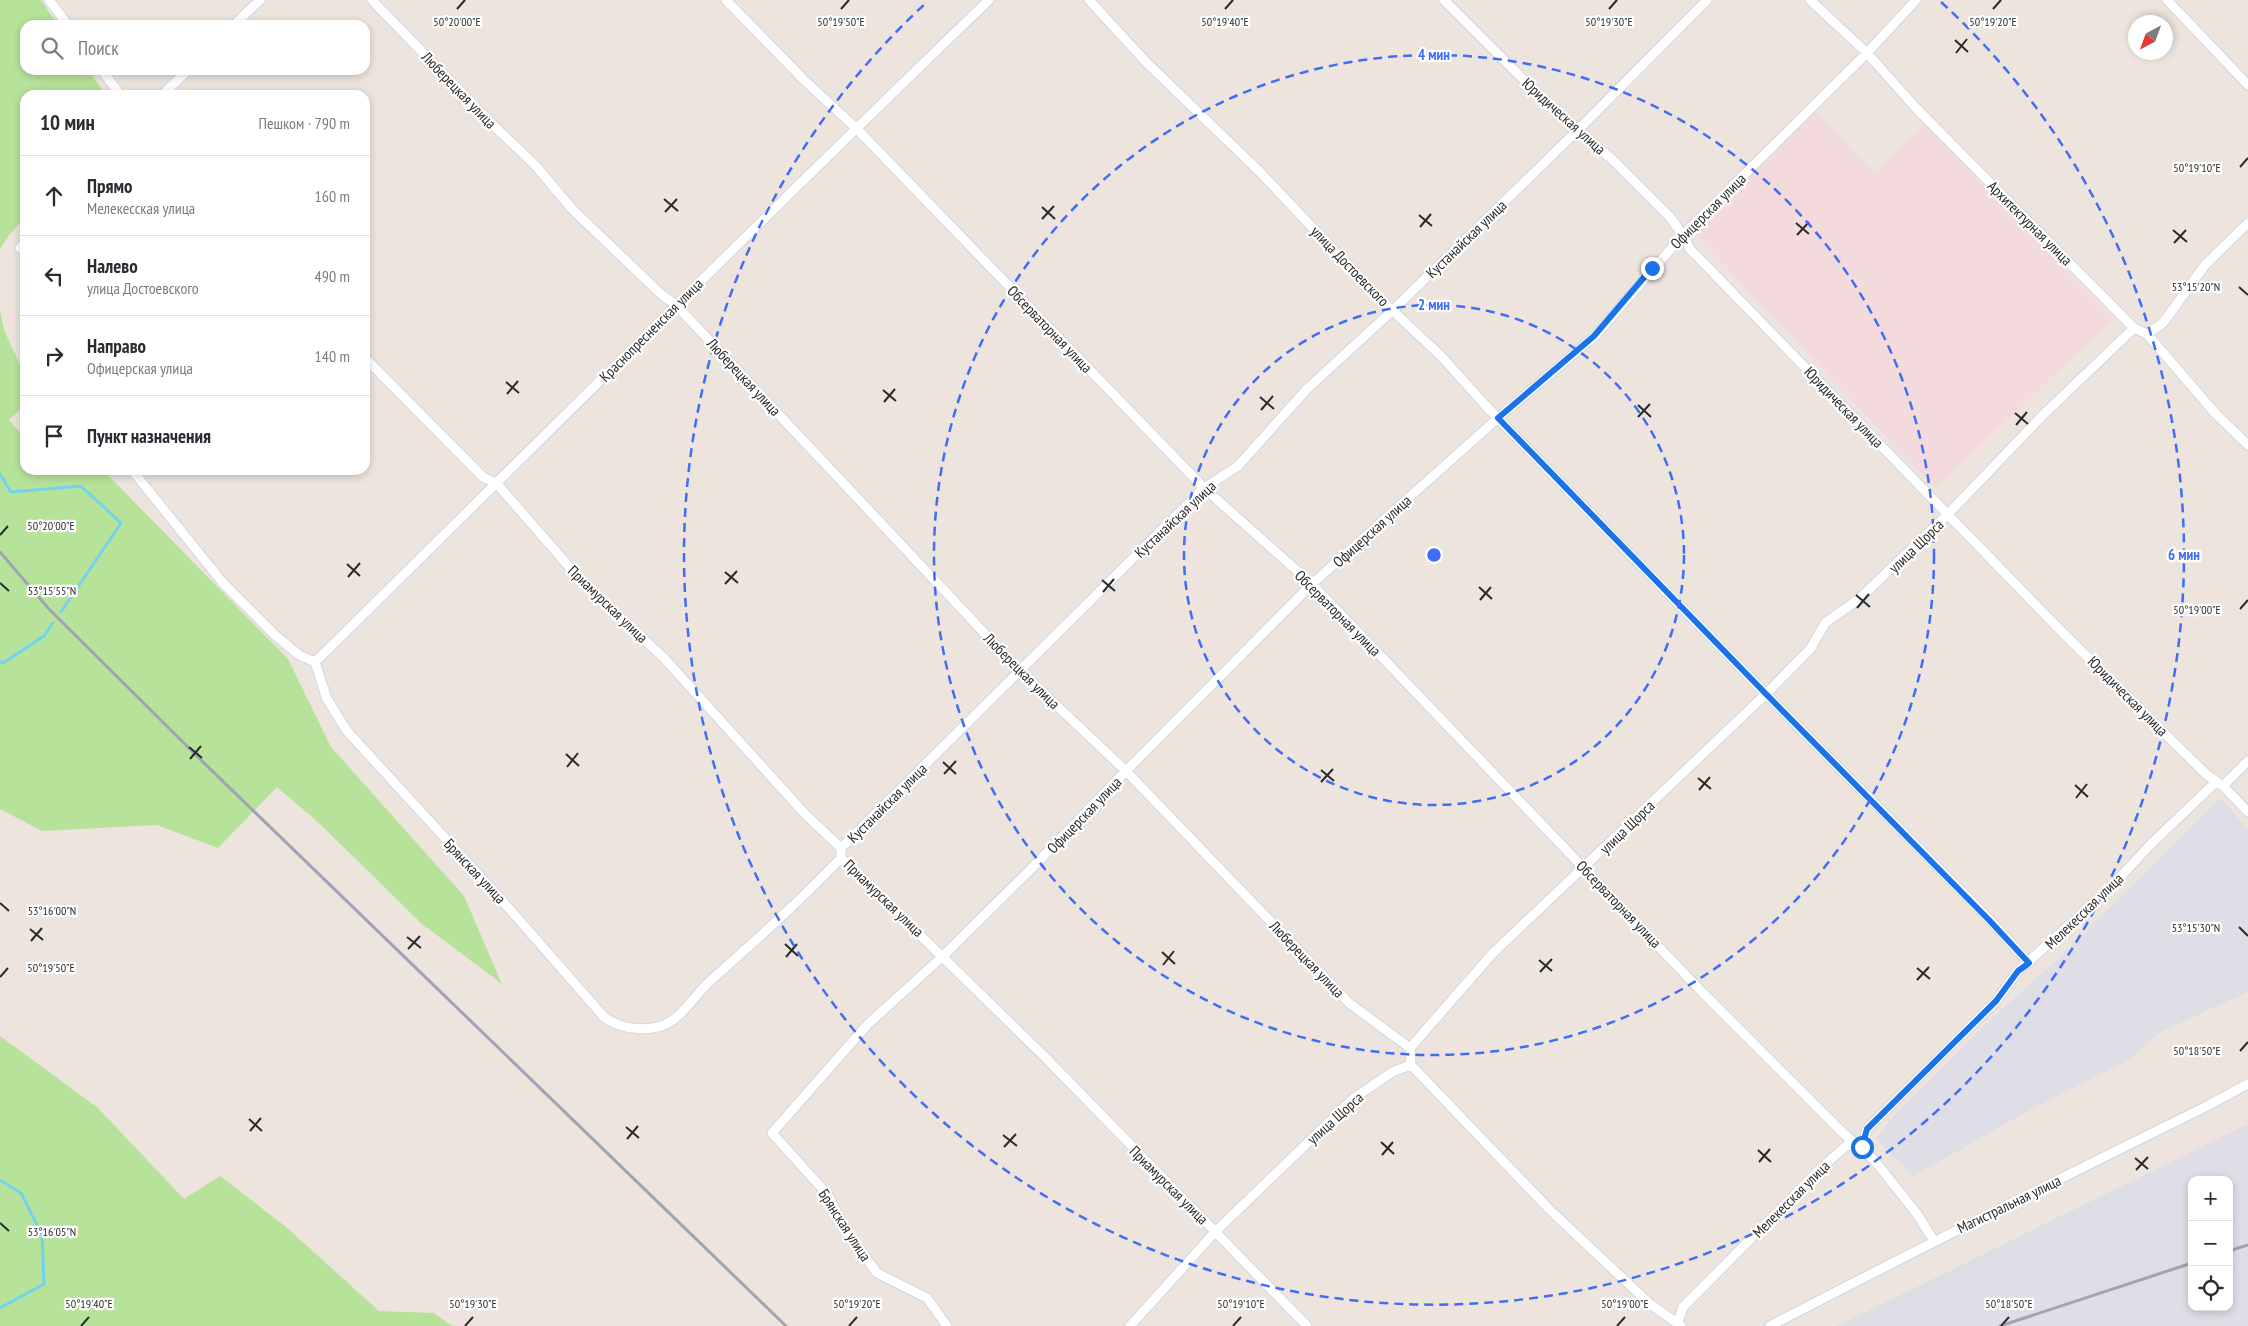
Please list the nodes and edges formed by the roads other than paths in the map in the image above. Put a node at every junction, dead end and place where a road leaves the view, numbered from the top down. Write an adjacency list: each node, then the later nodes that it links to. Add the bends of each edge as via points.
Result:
1 (49, 0): 12 (street)
2 (260, 0): 13 (street)
3 (372, 0): 24 (street, Люберецкая улица, via 535,164 573,210 662,295)
4 (726, 0): 20 (street, Обсерваторная улица)
5 (989, 0): 20 (street, Краснопресненская улица)
6 (1088, 0): 25 (street, улица Достоевского)
7 (1444, 0): 21 (street, Юридическая улица)
8 (1707, 0): 21 (street, Кустанайская улица)
9 (1810, 0): 14 (street, Архитектурная улица)
10 (1916, 0): 14 (street, Офицерская улица)
11 (2167, 0): 17 (street)
12 (64, 20)
13 (239, 20)
14 (1867, 53): 23 (street, Офицерская улица); 26 (street, Архитектурная улица, via 1916,108)
15 (106, 75): 18 (street)
16 (183, 75): 19 (street)
17 (2248, 85)
18 (116, 90)
19 (167, 90)
20 (856, 128): 24 (street, Краснопресненская улица); 33 (street, Обсерваторная улица)
21 (1578, 130): 23 (street, Юридическая улица, via 1670,216); 25 (street, Кустанайская улица)
22 (2248, 224): 27 (street, via 2205,265 2162,323)
23 (1683, 235): 29 (street, Офицерская улица, via 1594,336); 34 (street, Юридическая улица, via 1690,248)
24 (676, 304): 32 (street, Краснопресненская улица); 37 (street, Люберецкая улица)
25 (1393, 310): 29 (street, улица Достоевского); 33 (street, Кустанайская улица, via 1307,389 1238,466)
26 (2134, 328): 27 (street, Архитектурная улица); 34 (street, улица Щорса, via 2044,414)
27 (2147, 334): 30 (street, Архитектурная улица, via 2215,413)
28 (370, 363): 32 (street, Приамурская улица, via 483,477)
29 (1498, 418): 35 (street, Офицерская улица); 38 (street, улица Достоевского)
30 (2248, 445)
31 (136, 475): 36 (street, via 223,582 275,635 299,655)
32 (497, 484): 36 (street, Краснопресненская улица); 43 (street, Приамурская улица, via 585,585 664,658)
33 (1204, 488): 35 (street, Обсерваторная улица); 37 (street, Кустанайская улица)
34 (1948, 514): 38 (street, улица Щорса, via 1859,599 1825,623 1811,648); 41 (street, Юридическая улица, via 2069,639)
35 (1312, 584): 40 (street, Офицерская улица); 44 (street, Обсерваторная улица)
36 (315, 662): 47 (street, Брянская улица, via 326,699 347,731 604,1017 627,1028 652,1027)
37 (1019, 670): 40 (street, Люберецкая улица); 43 (street, Кустанайская улица)
38 (1766, 694): 44 (street, улица Щорса); 46 (street, улица Достоевского)
39 (2248, 761): 41 (street, Мелекесская улица)
40 (1126, 771): 45 (street, Офицерская улица); 48 (street, Люберецкая улица, via 1349,1002)
41 (2219, 784): 42 (street, Юридическая улица); 46 (street, Мелекесская улица, via 2152,843 2107,891)
42 (2248, 812)
43 (841, 853): 45 (street, Приамурская улица); 47 (street, Кустанайская улица, via 811,890)
44 (1584, 867): 48 (street, улица Щорса, via 1493,953); 52 (street, Обсерваторная улица, via 1710,1000 1842,1132)
45 (943, 956): 51 (street, Офицерская улица, via 868,1024); 53 (street, Приамурская улица)
46 (2029, 963): 52 (street, Мелекесская улица, via 2018,971 1996,1001 1867,1129)
47 (672, 1020)
48 (1410, 1048): 49 (street)
49 (1411, 1065): 53 (street, улица Щорса, via 1394,1071 1354,1098); 55 (street, via 1550,1210 1650,1304)
50 (2248, 1084): 54 (street, Магистральная улица)
51 (772, 1133): 56 (street, Брянская улица, via 828,1195 846,1231 877,1273 926,1298)
52 (1862, 1147): 54 (street, Обсерваторная улица, via 1917,1214); 55 (street, Мелекесская улица, via 1847,1145 1819,1170 1683,1308)
53 (1216, 1231): 57 (street, улица Щорса); 58 (street, Приамурская улица)
54 (1934, 1241): 59 (street, Магистральная улица)
55 (1679, 1324)
56 (947, 1326)
57 (1130, 1326)
58 (1307, 1326)
59 (1770, 1326)

